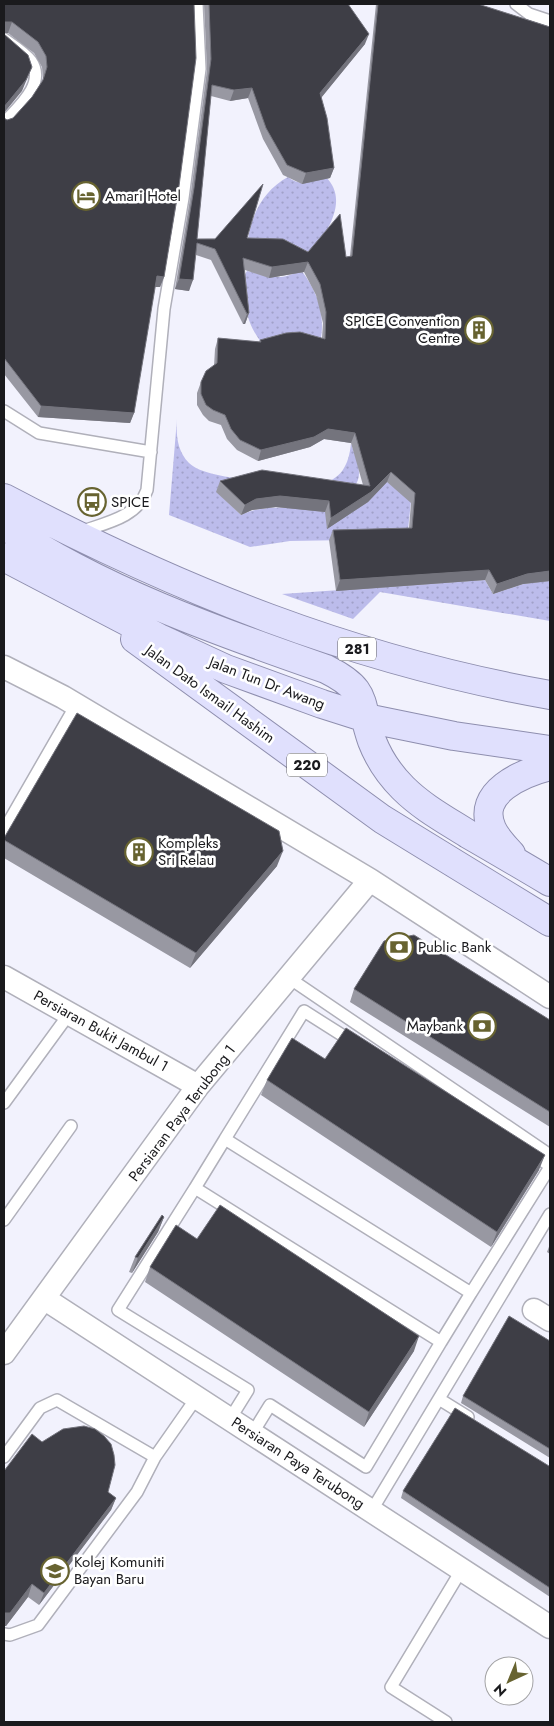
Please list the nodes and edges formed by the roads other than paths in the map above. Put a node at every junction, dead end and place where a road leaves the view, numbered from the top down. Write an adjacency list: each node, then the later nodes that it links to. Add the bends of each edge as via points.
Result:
1 (197, 4): 7 (lane, via 200,69 164,308)
2 (517, 5): 3 (lane, via 540,19)
3 (550, 21)
4 (4, 39): 5 (lane, via 31,61 35,72 33,90)
5 (4, 123)
6 (4, 411): 7 (lane, via 39,433)
7 (151, 452): 10 (lane, via 144,499 129,514)
8 (4, 498): 10 (main road, 281)
9 (4, 524): 16 (main road, via 79,568 164,608 336,674 358,692)
10 (73, 534): 14 (main road, 281, via 171,580 315,635 418,667)
11 (4, 557): 12 (main road, Jalan Tun Dr Awang)
12 (74, 593): 16 (main road, Jalan Tun Dr Awang, via 226,669); 22 (main road, Jalan Dato Ismail Hashim / 220, via 382,819)
13 (4, 667): 15 (street)
14 (550, 695)
15 (76, 705): 19 (lane); 21 (street)
16 (366, 718): 17 (main road, Jalan Tun Dr Awang, via 454,736); 20 (main road, via 382,762 413,798)
17 (550, 750)
18 (550, 766): 20 (main road, via 510,782 490,803 492,828 511,854)
19 (4, 830)
20 (539, 876)
21 (370, 880): 24 (street, Persiaran Paya Terubong 1); 25 (street)
22 (550, 922)
23 (4, 977): 26 (street, Persiaran Bukit Jambul 1)
24 (289, 978): 28 (street, Persiaran Paya Terubong 1); 33 (lane)
25 (550, 997)
26 (69, 1014): 28 (street, Persiaran Bukit Jambul 1); 29 (lane)
27 (361, 1047): 32 (lane, via 304,1011)
28 (198, 1086): 39 (street, Persiaran Paya Terubong 1)
29 (4, 1103)
30 (476, 1120): 34 (lane)
31 (71, 1126): 37 (lane)
32 (225, 1139): 35 (lane); 38 (lane)
33 (550, 1155)
34 (550, 1167): 38 (lane)
35 (195, 1188): 40 (lane); 44 (lane, via 118,1310 248,1390)
36 (550, 1214): 43 (lane)
37 (4, 1220)
38 (471, 1293): 40 (lane)
39 (45, 1299): 41 (street, Persiaran Paya Terubong 1); 42 (street, Persiaran Paya Terubong)
40 (441, 1342): 46 (lane, via 366,1467 270,1405)
41 (4, 1353)
42 (197, 1397): 44 (street, Persiaran Paya Terubong); 48 (lane)
43 (439, 1399): 45 (lane); 49 (lane)
44 (230, 1419): 46 (street, Persiaran Paya Terubong)
45 (479, 1424)
46 (252, 1434): 49 (street, Persiaran Paya Terubong)
47 (4, 1457): 48 (lane, via 40,1408 57,1400)
48 (155, 1457): 52 (lane, via 138,1492 38,1625 10,1635)
49 (372, 1510): 50 (street, Persiaran Paya Terubong)
50 (462, 1569): 51 (street, Persiaran Paya Terubong); 53 (lane, via 391,1687)
51 (550, 1626)
52 (4, 1634)
53 (446, 1722)

